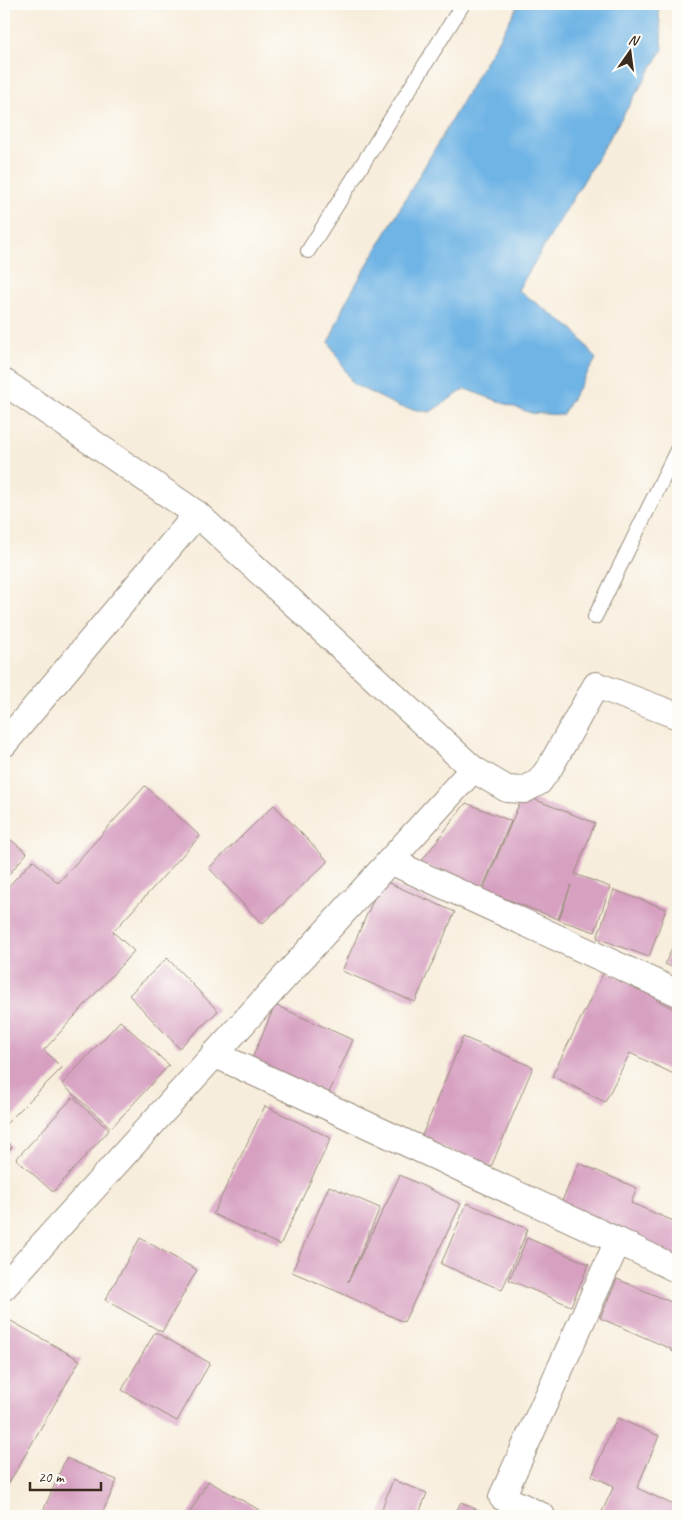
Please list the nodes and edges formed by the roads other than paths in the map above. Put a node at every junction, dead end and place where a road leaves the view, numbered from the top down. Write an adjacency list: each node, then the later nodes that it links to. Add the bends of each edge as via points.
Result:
1 (463, 4): 2 (lane)
2 (308, 251)
3 (4, 382): 5 (street)
4 (678, 448): 6 (lane)
5 (197, 514): 8 (street); 9 (street)
6 (594, 617)
7 (678, 716): 9 (street, via 596,685 539,782 524,790 506,789)
8 (4, 744)
9 (473, 769): 10 (street)
10 (390, 861): 11 (street); 12 (street)
11 (678, 993)
12 (214, 1054): 13 (street); 15 (street)
13 (618, 1241): 14 (street); 16 (street, via 502,1497)
14 (678, 1270)
15 (4, 1287)
16 (542, 1516)

